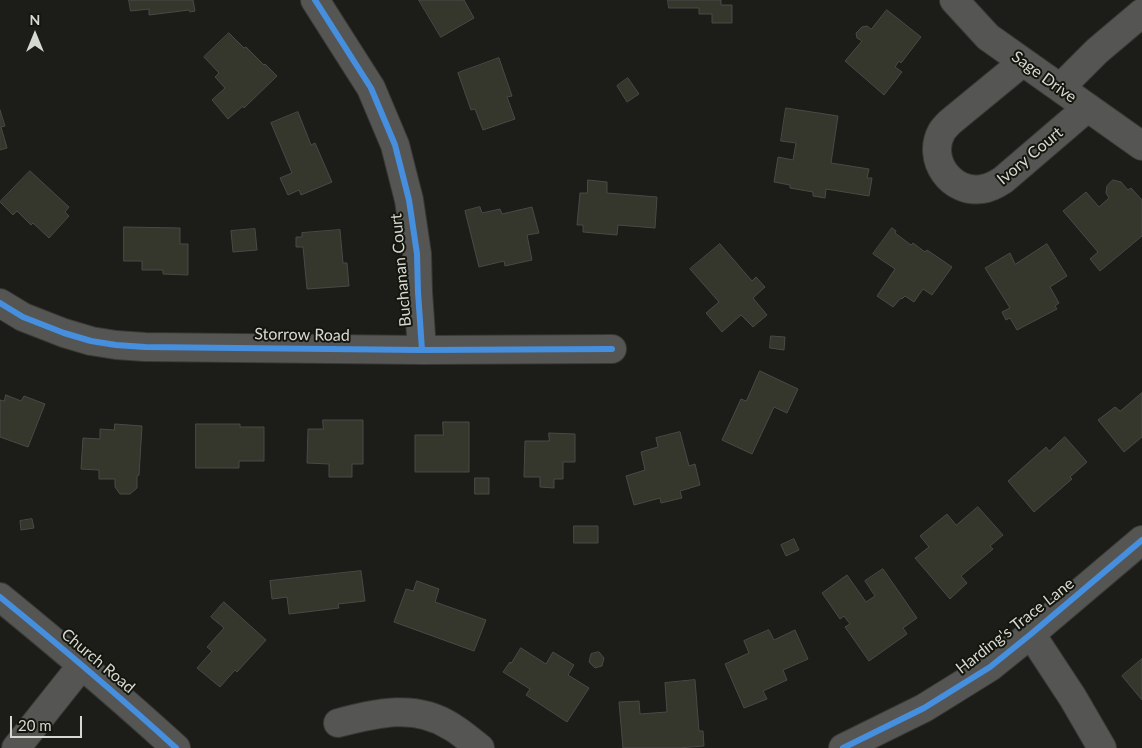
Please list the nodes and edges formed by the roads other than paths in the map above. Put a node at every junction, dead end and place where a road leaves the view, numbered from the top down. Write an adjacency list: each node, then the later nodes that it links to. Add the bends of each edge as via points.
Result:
1 (315, 0): 10 (street, Buchanan Court, via 371,88 395,145 417,254)
2 (954, 0): 4 (street, Sage Drive, via 988,37)
3 (1142, 13): 5 (street)
4 (1024, 62): 5 (street, Sage Drive); 6 (street, Ivory Court, via 942,131 938,155 948,178 969,189 993,186)
5 (1060, 88): 6 (street, Sage Drive)
6 (1087, 108): 7 (street, Sage Drive)
7 (1142, 146)
8 (0, 304): 10 (street, Storrow Road, via 64,333 116,345)
9 (612, 349): 10 (street, Storrow Road)
10 (422, 350)
11 (1142, 540): 13 (street, Harding's Trace Lane)
12 (0, 597): 14 (street, Church Road)
13 (1030, 634): 19 (street, Harding's Trace Lane, via 990,667 924,708); 20 (street)
14 (82, 665): 16 (street); 17 (street, Church Road)
15 (338, 723): 18 (street, via 375,714 420,714 452,726)
16 (16, 748)
17 (176, 748)
18 (480, 748)
19 (843, 748)
20 (1102, 748)

